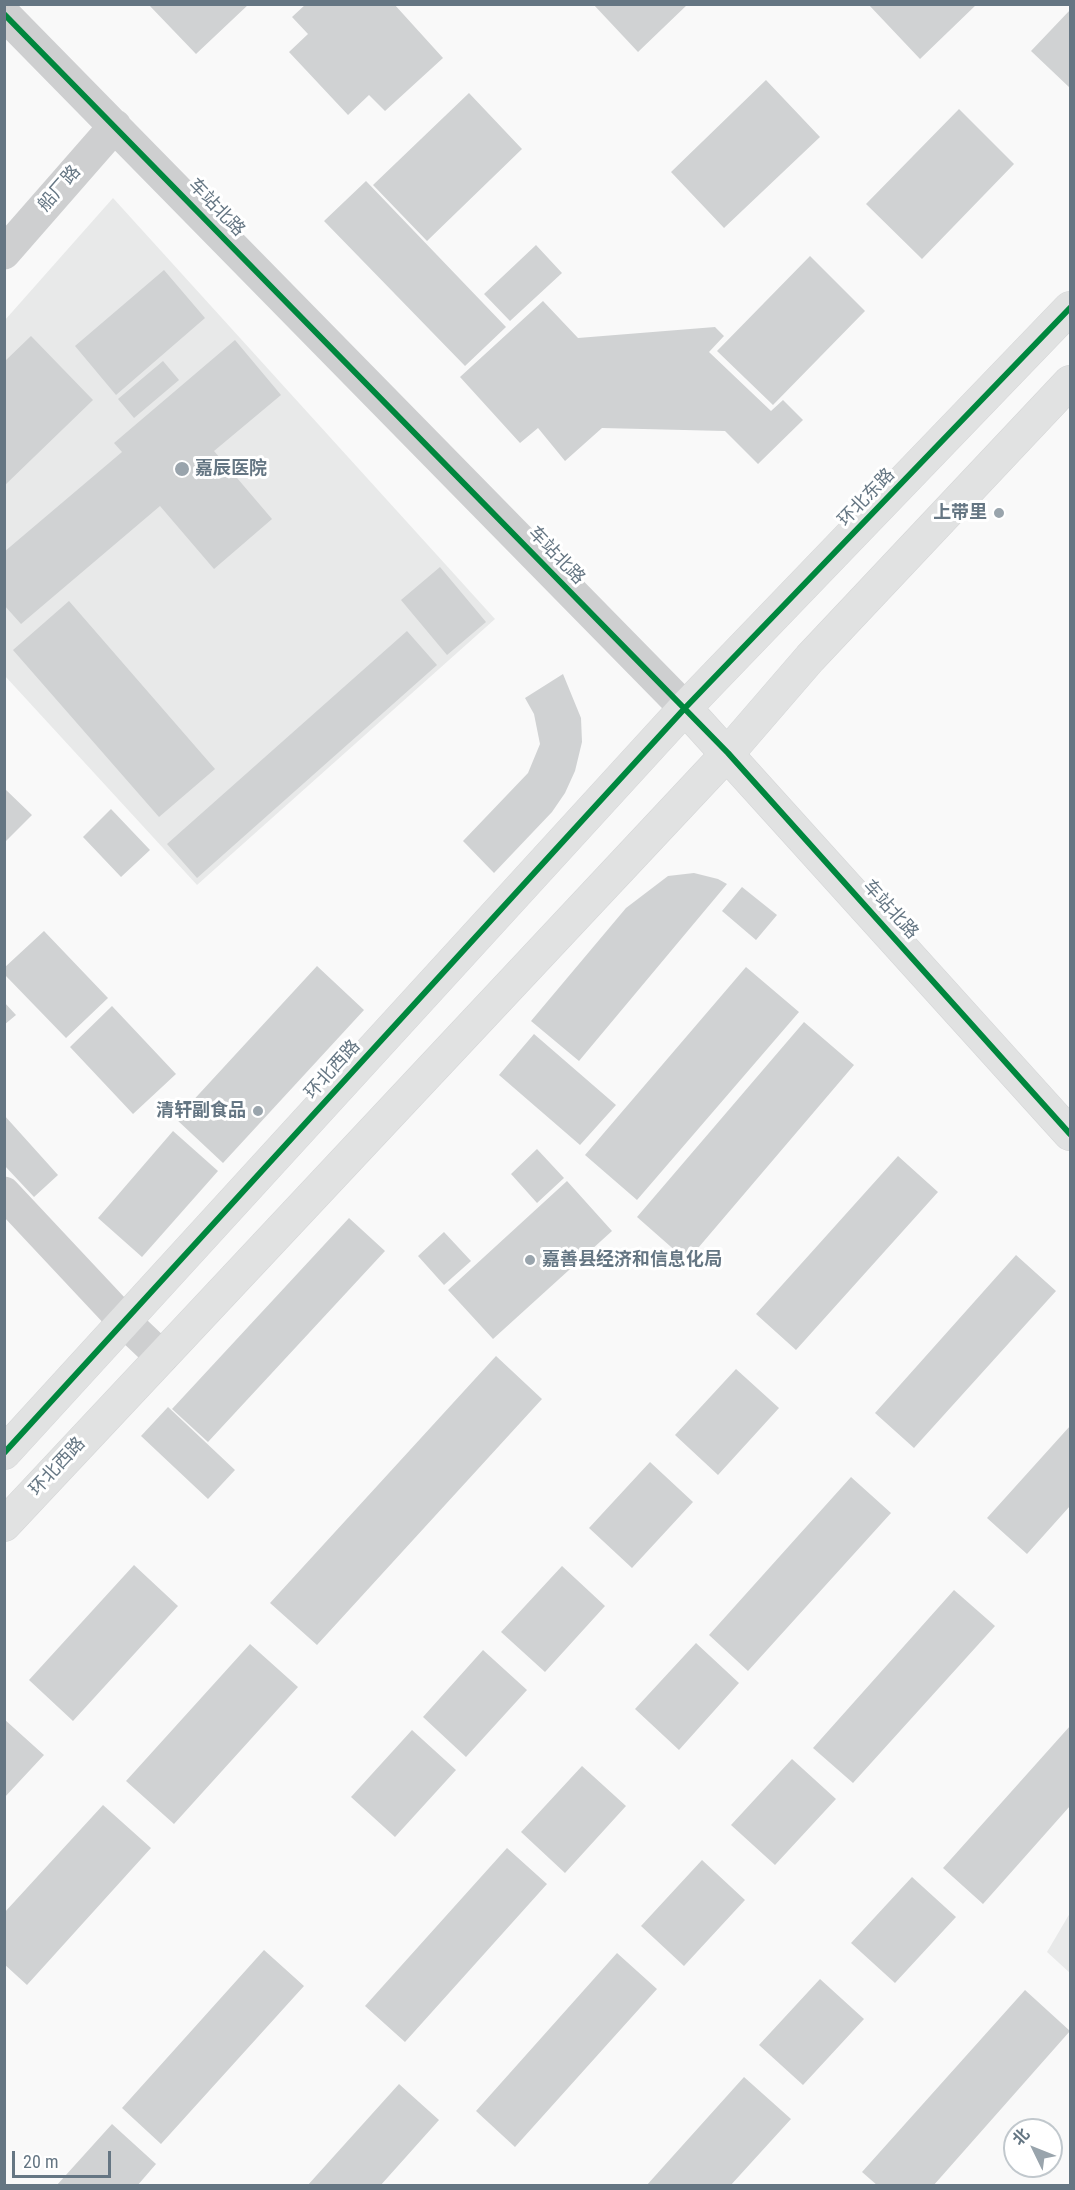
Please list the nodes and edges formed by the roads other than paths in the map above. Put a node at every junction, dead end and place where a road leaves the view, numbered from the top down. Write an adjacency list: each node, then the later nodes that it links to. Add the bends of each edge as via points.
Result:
1 (4, 14): 2 (street, 车站北路)
2 (115, 126): 3 (street, 船厂路); 6 (street, 车站北路)
3 (4, 253)
4 (1071, 308): 6 (street, 环北东路)
5 (1071, 382): 7 (street, via 810,658)
6 (685, 708): 7 (street, 车站北路); 10 (street, 环北西路)
7 (728, 753): 8 (street, 车站北路); 11 (street, 环北西路)
8 (1071, 1134)
9 (4, 1193): 10 (street)
10 (124, 1322): 11 (street); 12 (street, 环北西路)
11 (162, 1357): 13 (street, 环北西路)
12 (4, 1453)
13 (4, 1525)

